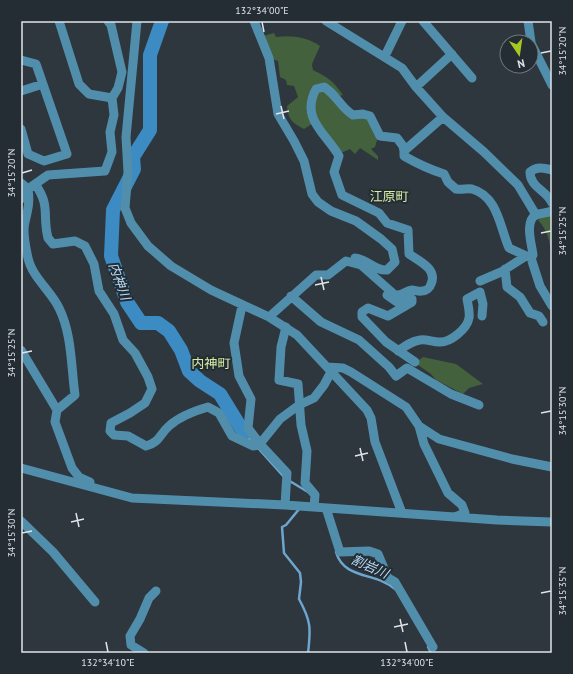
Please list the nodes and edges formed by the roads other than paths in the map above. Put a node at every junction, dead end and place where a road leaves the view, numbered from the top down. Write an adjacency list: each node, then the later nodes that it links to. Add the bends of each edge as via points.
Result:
1 (59, 21): 19 (street, via 79,84 89,94)
2 (108, 21): 19 (street, via 112,25 122,72 118,88)
3 (137, 21): 35 (street, via 126,137 128,172 125,208 131,224 148,246 171,266)
4 (254, 21): 30 (street, via 269,58 278,114 304,161 312,194 331,211 356,221 381,239 392,249 395,258 388,270 380,270 360,258)
5 (326, 21): 11 (street)
6 (402, 21): 11 (street)
7 (423, 21): 10 (street)
8 (528, 21): 9 (street)
9 (530, 34)
10 (452, 54): 14 (street); 17 (street)
11 (385, 56): 17 (street, via 402,68)
12 (539, 58): 16 (street)
13 (21, 60): 15 (street, via 36,64)
14 (472, 78)
15 (43, 84): 18 (street); 21 (street, via 67,154 44,161 28,154)
16 (552, 85)
17 (416, 87): 20 (street)
18 (21, 91)
19 (112, 98): 24 (street, via 112,152 105,171 48,174)
20 (443, 117): 22 (street); 28 (street, via 518,185)
21 (21, 129)
22 (404, 151): 29 (street, via 404,156 416,164 444,174 456,189 472,189 487,199 499,216 509,248); 33 (street, via 397,138 380,136 370,116 353,115 328,89 316,89 311,105 311,116 339,156 334,172 342,194 374,210 387,223 408,230 409,254 429,267 432,274 432,283 428,289 422,291 413,290 402,295 394,295)
23 (552, 170): 26 (street, via 534,168 530,172 530,177)
24 (28, 185): 25 (street); 47 (street, via 30,205 24,223 28,260 58,305 69,337 75,395); 49 (street, via 44,198 48,238 54,244 75,241 85,246 94,264 99,291 114,314 123,340 135,353 148,377 152,389 145,403 111,423 110,431 114,435 128,436 146,446 156,443 169,426 192,411 208,407 219,413 232,436)
25 (21, 198)
26 (552, 203)
27 (552, 212): 28 (street)
28 (536, 215): 29 (street, via 529,226 533,255)
29 (528, 257): 31 (street); 36 (street)
30 (346, 261): 33 (street, via 361,265); 34 (street, via 328,275 316,275)
31 (505, 269): 32 (street); 39 (street, via 507,287 520,297 530,313 539,316)
32 (480, 281)
33 (386, 287): 42 (street, via 387,296 391,299 400,303 412,302 391,316 368,308 361,315 371,328)
34 (291, 296): 38 (street); 46 (street, via 321,322 358,340 396,376 407,368 457,397)
35 (242, 306): 38 (street); 49 (street, via 234,343 239,376 251,399 248,428)
36 (552, 306)
37 (482, 316): 42 (street, via 480,292 467,299 469,318 466,325 454,336 439,342 421,339)
38 (269, 317): 40 (street)
39 (542, 322)
40 (286, 327): 44 (street); 45 (street, via 281,348 279,380 298,384)
41 (21, 350): 47 (street)
42 (398, 350): 43 (street)
43 (415, 362)
44 (329, 369): 45 (street, via 324,385 314,398); 48 (street, via 343,368 381,389 406,407); 55 (street, via 367,410 375,442)
45 (299, 405): 49 (street, via 280,420); 54 (street, via 307,450 304,483)
46 (479, 405)
47 (57, 410): 52 (street, via 55,422 72,468 79,477)
48 (419, 426): 51 (street, via 439,438); 56 (street, via 424,444 448,492 462,505 465,513)
49 (257, 445): 53 (street, via 286,473)
50 (21, 468): 52 (street)
51 (552, 468)
52 (105, 490): 53 (street, via 132,498)
53 (285, 505): 54 (street)
54 (314, 505): 55 (street); 61 (street, via 340,552 369,551 378,554 388,578 395,582)
55 (402, 513): 56 (street)
56 (454, 517): 58 (street)
57 (21, 521): 60 (street, via 53,552)
58 (552, 522)
59 (156, 591): 62 (street, via 149,598 130,636 131,645)
60 (95, 602)
61 (433, 647)
62 (144, 653)

